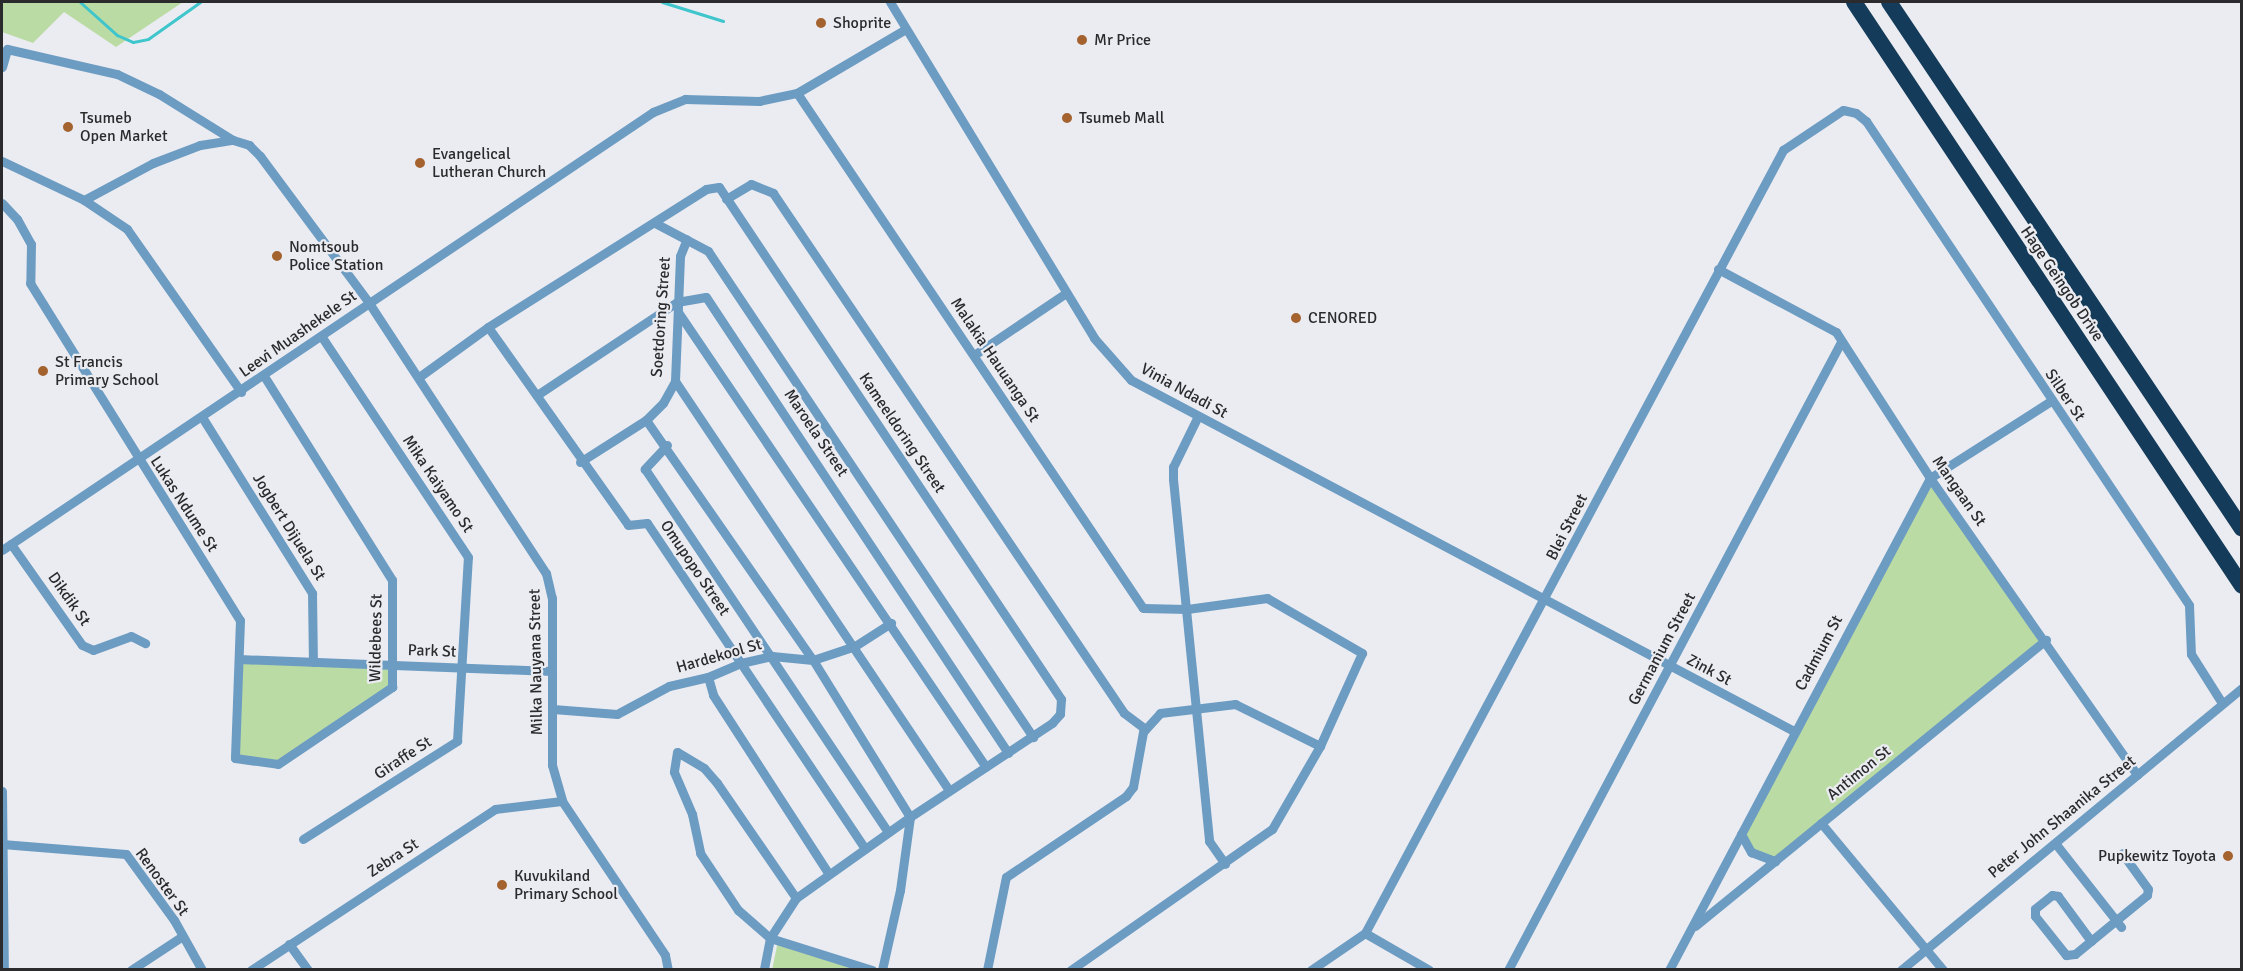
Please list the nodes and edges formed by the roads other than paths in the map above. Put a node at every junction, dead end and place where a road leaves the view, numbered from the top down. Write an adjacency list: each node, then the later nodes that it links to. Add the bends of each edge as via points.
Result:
1 (890, 2): 4 (street, Vinia Ndadi St)
2 (1854, 2): 41 (highway, Hage Geingob Drive)
3 (1889, 2): 38 (highway, Hage Geingob Drive)
4 (895, 7): 5 (street, Vinia Ndadi St)
5 (904, 30): 7 (street, Leevi Muashekele St); 17 (street, Vinia Ndadi St)
6 (2, 67): 9 (street, via 7,49 117,74 159,94)
7 (797, 93): 19 (street, Leevi Muashekele St, via 759,101 685,99 652,112); 24 (street, Malakia Hauuanga St)
8 (1856, 113): 16 (street, Blei Street, via 1840,111 1783,150); 30 (street, Silber St, via 1866,121)
9 (233, 140): 12 (street, via 200,145 153,163); 19 (street, Milka Nauyana Street, via 260,156)
10 (2, 161): 12 (street)
11 (726, 199): 14 (street, via 719,187 712,187); 62 (street, via 750,184 773,193 1124,713); 64 (street, Kameeldoring Street, via 1060,699 1060,714)
12 (84, 200): 28 (street, via 127,230)
13 (2, 203): 35 (street, Lukas Ndume St, via 17,219 31,244 30,283)
14 (655, 223): 15 (street); 21 (street)
15 (687, 239): 18 (street, Soetdoring Street, via 681,250); 64 (street, via 708,251)
16 (1718, 269): 23 (street, Mangaan St, via 1831,328); 42 (street, Blei Street)
17 (1066, 294): 24 (street); 31 (street, Vinia Ndadi St, via 1109,360 1131,380)
18 (676, 302): 20 (street, Soetdoring Street); 29 (street, Maroela Street); 66 (street, Maroela Street, via 702,296 709,300)
19 (369, 303): 22 (street, Leevi Muashekele St); 26 (street, Milka Nauyana Street)
20 (678, 312): 27 (street, Soetdoring Street); 44 (street)
21 (488, 327): 26 (street); 29 (street, Omupopo Street)
22 (321, 336): 25 (street, Leevi Muashekele St); 55 (street, Mika Kaiyamo St, via 468,555)
23 (1841, 342): 37 (street, Mangaan St); 54 (street, Germanium Street)
24 (974, 355): 43 (street, Malakia Hauuanga St, via 1143,608)
25 (264, 376): 28 (street, Leevi Muashekele St); 53 (street, Wildebees St, via 391,577)
26 (419, 377): 56 (street, Milka Nauyana Street, via 546,573 552,598)
27 (675, 381): 33 (street, Soetdoring Street, via 663,403); 47 (street)
28 (241, 392): 32 (street, Leevi Muashekele St)
29 (537, 395): 36 (street, Omupopo Street)
30 (2051, 401): 37 (street, Cadmium St); 59 (street, Silber St, via 2189,605 2191,654)
31 (1198, 416): 42 (street, Vinia Ndadi St); 43 (street, via 1173,467)
32 (202, 417): 35 (street, Leevi Muashekele St); 51 (street, Jogbert Dijuela St, via 312,593)
33 (646, 420): 34 (street); 36 (street, Soetdoring Street)
34 (667, 445): 48 (street, via 645,469); 50 (street)
35 (138, 460): 39 (street, Leevi Muashekele St); 49 (street, Lukas Ndume St, via 238,616)
36 (580, 462): 52 (street, Omupopo Street, via 628,525 647,523)
37 (1930, 478): 45 (street, Mangaan St); 63 (street, Cadmium St)
38 (2241, 529)
39 (11, 544): 40 (street, Leevi Muashekele St); 46 (street, Dikdik St, via 87,649 126,636)
40 (2, 550)
41 (2241, 586)
42 (1545, 601): 54 (street, Zink St); 88 (street, Blei Street)
43 (1187, 609): 60 (street); 65 (street, via 1267,598 1361,652)
44 (891, 623): 47 (street, Hardekool St); 68 (street)
45 (2046, 640): 69 (street, Mangaan St); 74 (street, Antimon St)
46 (146, 643)
47 (855, 646): 50 (street, Hardekool St); 70 (street)
48 (772, 656): 50 (street, Hardekool St); 52 (street, Hardekool St); 75 (street)
49 (239, 659): 51 (street, Park St); 67 (street, Lukas Ndume St)
50 (813, 660): 73 (street)
51 (313, 662): 53 (street, Park St)
52 (741, 663): 57 (street, Hardekool St); 80 (street, Omupopo Street)
53 (393, 665): 55 (street, Park St); 67 (street, Wildebees St, via 390,691 278,764)
54 (1670, 666): 63 (street, Zink St); 107 (street, Germanium Street)
55 (462, 667): 56 (street, Park St); 77 (street, Giraffe St, via 458,741)
56 (552, 670): 61 (street, Milka Nauyana Street)
57 (708, 677): 61 (street, Hardekool St, via 669,686 617,714); 84 (street, via 713,695)
58 (2241, 688): 59 (street, Peter John Shaanika Street)
59 (2222, 703): 69 (street, Peter John Shaanika Street)
60 (1196, 708): 62 (street, via 1160,713); 65 (street, via 1235,704); 83 (street, via 1209,841)
61 (553, 709): 72 (street, Milka Nauyana Street, via 552,765)
62 (1145, 729): 103 (street, via 1134,787 1126,796 1006,877)
63 (1794, 731): 76 (street, Cadmium St)
64 (1033, 737): 66 (street, Kameeldoring Street)
65 (1320, 746): 83 (street, via 1272,829)
66 (1008, 753): 68 (street, Kameeldoring Street)
67 (237, 759)
68 (986, 767): 70 (street, Kameeldoring Street)
69 (2137, 775): 78 (street, Peter John Shaanika Street)
70 (949, 790): 73 (street, Kameeldoring Street)
71 (2, 791): 79 (street)
72 (562, 801): 92 (street, Zebra St, via 495,809); 99 (street, Milka Nauyana Street, via 665,955)
73 (909, 817): 75 (street, Kameeldoring Street); 102 (street, via 900,890)
74 (1821, 823): 82 (street, Antimon St); 93 (street)
75 (888, 832): 80 (street, Kameeldoring Street)
76 (1740, 834): 82 (street, via 1743,844 1759,858); 87 (street, Cadmium St)
77 (303, 839)
78 (2055, 843): 86 (street); 93 (street, Peter John Shaanika Street)
79 (3, 844): 89 (street, Renoster St, via 126,854); 94 (street)
80 (865, 849): 84 (street, Kameeldoring Street)
81 (2122, 853): 86 (street, via 2148,890 2143,900)
82 (1775, 861): 87 (street, Antimon St)
83 (1225, 864): 104 (street)
84 (828, 873): 85 (street, Kameeldoring Street)
85 (796, 898): 90 (street, Kameeldoring Street); 90 (street, via 717,783 704,768 677,752 674,772 692,814 700,852 738,910)
86 (2118, 923): 91 (street)
87 (1691, 930): 108 (street, Cadmium St)
88 (1365, 933): 105 (street, Blei Street); 106 (street)
89 (181, 937): 95 (street); 96 (street, Renoster St)
90 (770, 938): 100 (street); 101 (street)
91 (2091, 941): 91 (street, via 2075,954 2066,955 2035,916 2035,909 2052,895 2058,896)
92 (289, 944): 97 (street, Zebra St); 98 (street)
93 (1926, 949): 109 (street, Peter John Shaanika Street); 110 (street)
94 (4, 969)
95 (131, 969)
96 (202, 969)
97 (251, 969)
98 (308, 969)
99 (668, 969)
100 (764, 969)
101 (872, 969)
102 (882, 969)
103 (987, 969)
104 (1071, 969)
105 (1311, 969)
106 (1429, 969)
107 (1508, 969)
108 (1669, 969)
109 (1901, 969)
110 (1943, 969)

